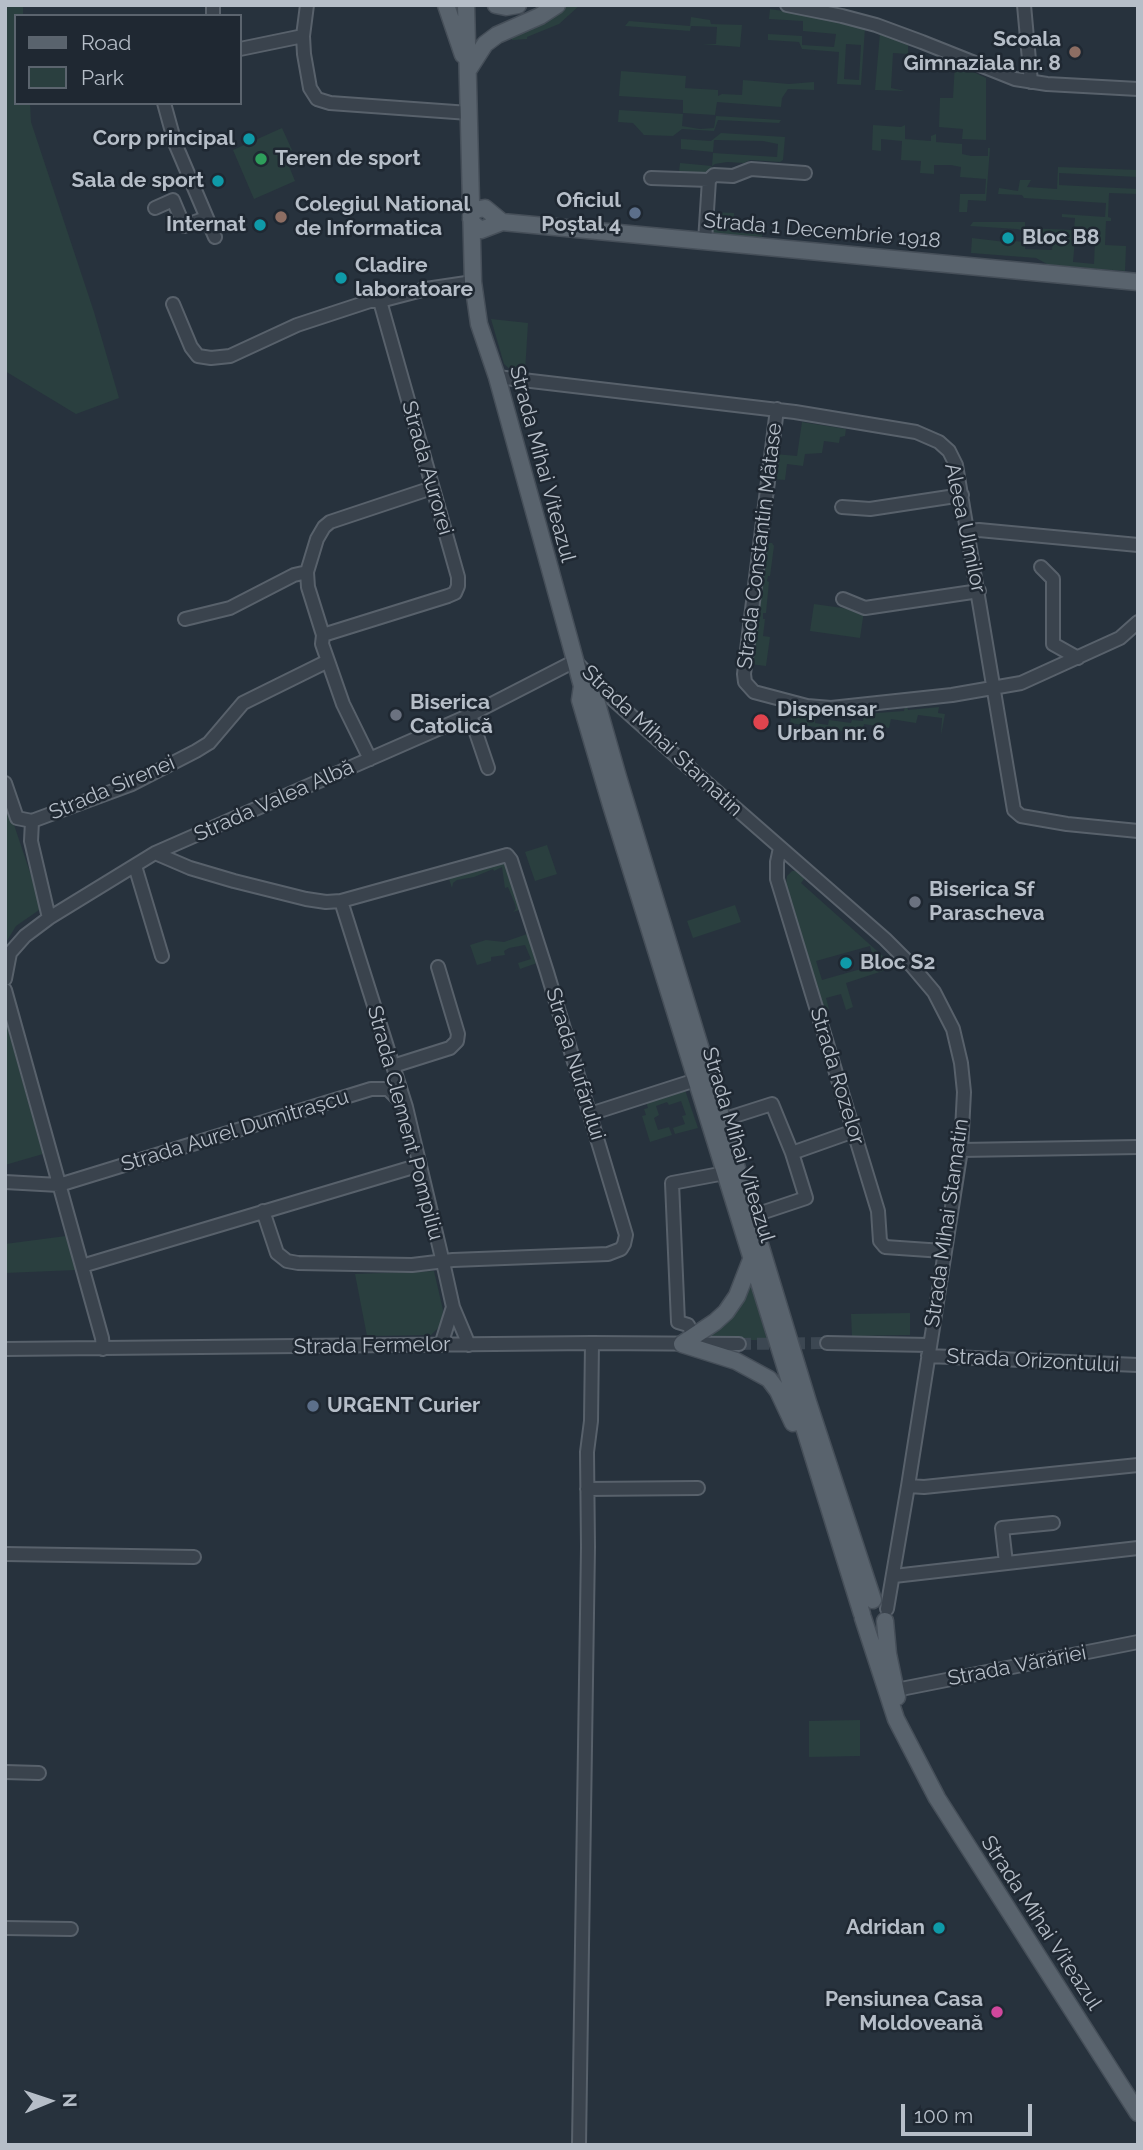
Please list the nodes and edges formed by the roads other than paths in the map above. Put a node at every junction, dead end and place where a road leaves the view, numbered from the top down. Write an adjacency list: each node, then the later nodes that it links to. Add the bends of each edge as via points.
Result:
1 (307, 5): 9 (street)
2 (446, 5): 11 (main road, Strada Mihai Viteazul)
3 (466, 5): 11 (main road, Strada Mihai Viteazul)
4 (496, 5): 5 (main road)
5 (518, 5)
6 (556, 5): 11 (main road, via 496,35)
7 (787, 5): 12 (street, via 876,26)
8 (1024, 5): 12 (street)
9 (303, 36): 10 (street); 15 (street, via 310,88 322,102)
10 (242, 49)
11 (468, 71): 15 (main road, Strada Mihai Viteazul)
12 (1031, 82): 13 (street)
13 (1138, 89)
14 (165, 105): 22 (street)
15 (469, 113): 18 (main road, Strada Mihai Viteazul)
16 (805, 173): 19 (street, via 751,169 733,176 714,175)
17 (651, 178): 19 (street)
18 (471, 180): 21 (main road, Strada Mihai Viteazul); 23 (main road)
19 (709, 180): 25 (street)
20 (155, 208): 22 (street, via 173,200 184,226)
21 (471, 217): 23 (main road, via 476,228); 26 (main road, Strada Mihai Viteazul)
22 (206, 218): 24 (street)
23 (491, 220): 25 (main road, Strada 1 Decembrie 1918); 26 (main road, Strada Mihai Viteazul)
24 (215, 237)
25 (705, 242): 28 (main road, Strada 1 Decembrie 1918)
26 (474, 251): 27 (main road, Strada Mihai Viteazul)
27 (473, 282): 29 (street); 31 (main road, Strada Mihai Viteazul, via 480,324)
28 (1138, 282)
29 (380, 302): 30 (street, via 370,301 297,325 230,356 211,358 198,356 191,347); 33 (street, Strada Aurorei)
30 (173, 304)
31 (497, 377): 32 (street, Aleea Ulmilor); 47 (main road, Strada Mihai Viteazul)
32 (776, 409): 34 (street, Aleea Ulmilor, via 929,436 953,458); 49 (street, Strada Constantin Mătase, via 745,682 754,692 831,708)
33 (432, 488): 39 (street, via 330,522 317,539); 44 (street, Strada Aurorei, via 458,577 455,593)
34 (962, 495): 35 (street, via 870,509); 36 (street, Aleea Ulmilor)
35 (842, 508)
36 (969, 531): 37 (street); 40 (street, Aleea Ulmilor)
37 (1138, 545)
38 (1041, 567): 45 (street, via 1053,579 1053,643)
39 (307, 572): 42 (street, via 230,608); 44 (street)
40 (979, 591): 41 (street, via 865,608); 49 (street, Aleea Ulmilor)
41 (843, 599)
42 (185, 619)
43 (1138, 622): 45 (street, via 1119,639)
44 (323, 635): 46 (street)
45 (1077, 658): 49 (street, via 1032,680)
46 (328, 661): 52 (street); 55 (street, Strada Sirenei, via 243,703 209,743 196,751 132,784)
47 (575, 661): 48 (main road, Strada Mihai Viteazul); 50 (street, Strada Mihai Stamatin); 51 (street, Strada Valea Albă)
48 (582, 686): 50 (main road, Strada Mihai Viteazul); 67 (main road, Strada Mihai Viteazul, via 580,700)
49 (995, 688): 56 (street, Aleea Ulmilor, via 1017,814)
50 (602, 697): 57 (street, Strada Mihai Stamatin); 67 (main road, Strada Mihai Viteazul)
51 (470, 715): 52 (street, Strada Valea Albă); 53 (street)
52 (370, 759): 58 (street, Strada Valea Albă)
53 (488, 768)
54 (5, 783): 55 (street, via 17,818)
55 (32, 821): 61 (street, via 31,841)
56 (1138, 831)
57 (780, 848): 71 (street, Strada Rozelor, via 777,879); 73 (street, Strada Mihai Stamatin, via 885,939 934,992 953,1029 961,1063)
58 (155, 853): 59 (street, Strada Valea Albă); 60 (street, Strada Nufărului, via 234,881 317,902)
59 (135, 866): 61 (street, Strada Valea Albă); 62 (street)
60 (341, 901): 66 (street, Strada Clement Pompiliu); 69 (street, Strada Nufărului, via 507,855)
61 (49, 918): 64 (street, Strada Valea Albă, via 16,944)
62 (162, 956)
63 (438, 967): 66 (street, via 457,1041 450,1048)
64 (5, 979)
65 (5, 990): 78 (street)
66 (393, 1066): 68 (street, Strada Clement Pompiliu)
67 (702, 1078): 69 (street); 70 (main road, Strada Mihai Viteazul); 76 (main road, Strada Mihai Viteazul)
68 (406, 1107): 75 (street, Strada Clement Pompiliu); 78 (street, Strada Aurel Dumitrașcu, via 388,1088 371,1089)
69 (590, 1114): 83 (street, Strada Nufărului, via 626,1235 621,1248 608,1254)
70 (722, 1120): 74 (street, via 772,1104); 79 (main road, Strada Mihai Viteazul)
71 (854, 1131): 74 (street); 81 (street, Strada Rozelor, via 878,1211 880,1241 885,1247)
72 (1138, 1147): 73 (street)
73 (961, 1150): 81 (street, Strada Mihai Stamatin)
74 (792, 1153): 79 (street, via 806,1198)
75 (419, 1164): 80 (street); 83 (street, Strada Clement Pompiliu)
76 (725, 1173): 79 (main road, Strada Mihai Viteazul); 86 (street, via 672,1182 678,1322 688,1325)
77 (5, 1182): 78 (street)
78 (59, 1185): 84 (street)
79 (745, 1207): 82 (main road, Strada Mihai Viteazul); 107 (main road, Strada Mihai Viteazul, via 832,1477)
80 (263, 1211): 83 (street, Strada Nufărului, via 277,1253 287,1261); 84 (street)
81 (943, 1251): 94 (street, Strada Mihai Stamatin)
82 (751, 1260): 86 (main road, via 721,1318); 97 (main road, Strada Mihai Viteazul)
83 (443, 1262): 85 (street, Strada Clement Pompiliu)
84 (82, 1266): 93 (street)
85 (453, 1307): 90 (street); 91 (street, Strada Clement Pompiliu)
86 (688, 1340): 87 (street, Strada Fermelor); 89 (street, Strada Fermelor); 97 (main road, via 769,1379)
87 (592, 1343): 90 (street, Strada Fermelor); 100 (street)
88 (827, 1343): 94 (street)
89 (739, 1344)
90 (469, 1345): 91 (street, Strada Fermelor)
91 (441, 1346): 93 (street, Strada Fermelor)
92 (5, 1349): 93 (street, Strada Fermelor)
93 (103, 1349)
94 (928, 1350): 95 (street, Strada Orizontului); 98 (street, Strada Mihai Stamatin)
95 (1138, 1366)
96 (1138, 1465): 98 (street)
97 (817, 1471): 108 (main road, Strada Mihai Viteazul)
98 (908, 1486): 106 (street, Strada Mihai Stamatin)
99 (698, 1488): 100 (street)
100 (587, 1489): 117 (street)
101 (1052, 1523): 105 (street, via 1002,1528)
102 (1138, 1548): 105 (street)
103 (5, 1554): 104 (street)
104 (194, 1557)
105 (1006, 1563): 106 (street)
106 (894, 1576): 107 (street, Strada Mihai Stamatin)
107 (881, 1610): 108 (main road, via 864,1605); 108 (main road, via 875,1626); 110 (main road, Strada Mihai Viteazul)
108 (862, 1616): 111 (main road, Strada Mihai Viteazul, via 888,1698)
109 (1138, 1642): 110 (street, Strada Vărăriei)
110 (896, 1690): 111 (main road, Strada Mihai Viteazul)
111 (913, 1753): 116 (main road, Strada Mihai Viteazul)
112 (5, 1772): 113 (street)
113 (38, 1773)
114 (5, 1928): 115 (street)
115 (71, 1929)
116 (1138, 2113)
117 (579, 2145)

